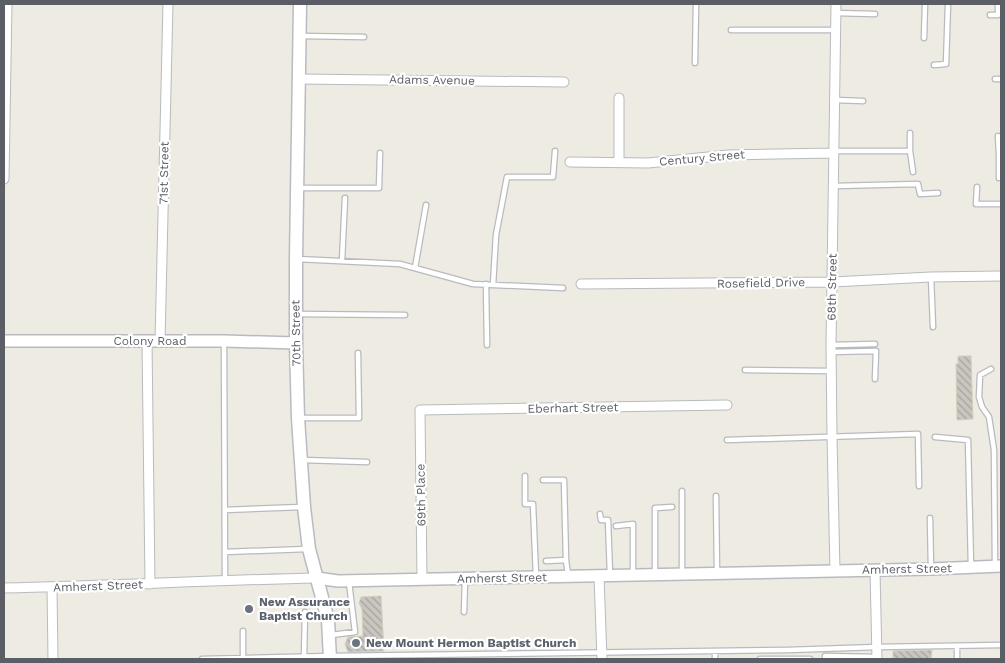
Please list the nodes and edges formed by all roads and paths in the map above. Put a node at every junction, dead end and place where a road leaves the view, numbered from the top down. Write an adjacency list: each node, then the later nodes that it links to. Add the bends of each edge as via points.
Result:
1 (7, 4): 36 (street)
2 (168, 4): 59 (street, 71st Street)
3 (300, 4): 13 (main road, 70th Street)
4 (696, 4): 16 (lane)
5 (925, 4): 15 (lane)
6 (948, 4): 17 (lane, via 946,64)
7 (998, 4): 10 (lane, via 998,15)
8 (836, 8): 9 (lane); 12 (street, 68th Street)
9 (875, 14)
10 (990, 15)
11 (731, 30): 12 (lane)
12 (835, 30): 23 (street, 68th Street)
13 (300, 36): 14 (lane); 18 (main road, 70th Street)
14 (364, 37)
15 (924, 38)
16 (696, 64)
17 (934, 65)
18 (299, 79): 21 (street, Adams Avenue); 39 (main road, 70th Street)
19 (995, 79): 20 (lane)
20 (1001, 79)
21 (564, 82)
22 (619, 98): 33 (street)
23 (834, 100): 24 (lane); 29 (street, 68th Street)
24 (863, 101)
25 (910, 133): 28 (lane)
26 (998, 136): 31 (lane)
27 (555, 151): 52 (lane, via 553,177 507,177 496,235)
28 (910, 151): 29 (lane); 34 (lane)
29 (833, 152): 33 (street, Century Street); 37 (street, 68th Street)
30 (380, 153): 39 (lane, via 379,188)
31 (1000, 154): 35 (lane)
32 (570, 162): 33 (street, Century Street)
33 (619, 162)
34 (913, 172)
35 (1000, 178)
36 (4, 179)
37 (834, 186): 40 (lane, via 918,184 920,194); 49 (street, 68th Street)
38 (977, 187): 42 (lane, via 976,204)
39 (297, 188): 44 (main road, 70th Street)
40 (938, 193)
41 (345, 198): 45 (lane)
42 (1001, 204)
43 (426, 205): 46 (lane)
44 (296, 258): 45 (lane); 54 (main road, 70th Street)
45 (342, 261): 46 (lane, via 400,264)
46 (415, 268): 50 (lane, via 473,284)
47 (1001, 276): 48 (street, Rosefield Drive)
48 (931, 277): 49 (street, Rosefield Drive); 56 (lane)
49 (832, 282): 51 (street, Rosefield Drive); 64 (street, 68th Street)
50 (486, 284): 52 (lane); 63 (lane)
51 (581, 284)
52 (493, 285): 53 (lane)
53 (562, 288)
54 (296, 314): 55 (lane); 61 (main road, 70th Street)
55 (405, 315)
56 (933, 327)
57 (4, 341): 58 (street, Colony Road)
58 (147, 341): 59 (street, Colony Road); 114 (street)
59 (160, 341): 60 (street, Colony Road)
60 (224, 341): 61 (street, Colony Road); 89 (lane)
61 (296, 343): 72 (main road, 70th Street)
62 (875, 344): 64 (lane)
63 (487, 345)
64 (831, 349): 68 (street, 68th Street); 69 (lane, via 876,351)
65 (358, 353): 72 (lane, via 358,418)
66 (991, 369): 76 (lane, via 980,375 979,397 989,417)
67 (745, 370): 68 (lane)
68 (831, 371): 73 (street, 68th Street)
69 (875, 379)
70 (727, 405): 71 (street, Eberhart Street)
71 (420, 410): 111 (street, 69th Place)
72 (298, 418): 78 (main road, 70th Street)
73 (832, 437): 75 (lane); 84 (lane, via 918,434); 101 (street, 68th Street)
74 (935, 437): 98 (lane, via 968,440)
75 (727, 440)
76 (994, 450): 77 (lane); 80 (lane)
77 (1001, 450)
78 (300, 460): 79 (lane); 87 (main road, 70th Street)
79 (367, 462)
80 (994, 475): 81 (lane); 97 (lane)
81 (1001, 475)
82 (525, 476): 108 (lane, via 525,504 533,504)
83 (543, 480): 96 (lane, via 564,480)
84 (919, 486)
85 (682, 491): 102 (lane)
86 (716, 496): 103 (lane)
87 (304, 506): 89 (lane); 93 (main road, 70th Street)
88 (672, 507): 105 (lane, via 655,508)
89 (225, 510): 94 (lane)
90 (600, 514): 107 (lane, via 601,520 608,520)
91 (930, 518): 99 (lane)
92 (616, 526): 104 (lane, via 633,524)
93 (308, 549): 94 (lane); 109 (main road, 70th Street)
94 (225, 552): 112 (lane)
95 (546, 560): 96 (lane)
96 (566, 560): 106 (lane)
97 (998, 566): 98 (street, Amherst Street)
98 (971, 568): 99 (street, Amherst Street)
99 (931, 569): 100 (street, Amherst Street)
100 (875, 570): 101 (street, Amherst Street); 125 (street)
101 (835, 571): 103 (street, Amherst Street)
102 (682, 574): 103 (street, Amherst Street); 105 (street, Amherst Street)
103 (717, 574)
104 (633, 575): 105 (street, Amherst Street); 107 (street, Amherst Street)
105 (655, 575)
106 (568, 576): 107 (street, Amherst Street); 108 (street, Amherst Street)
107 (605, 576): 126 (street)
108 (536, 577): 110 (street, Amherst Street)
109 (317, 578): 112 (street, Amherst Street); 113 (street, Amherst Street); 120 (main road, 70th Street)
110 (465, 578): 111 (street, Amherst Street); 118 (lane)
111 (422, 579): 113 (street, Amherst Street)
112 (225, 580): 114 (street, Amherst Street)
113 (349, 581): 120 (lane, via 355,632)
114 (150, 584): 115 (street, Amherst Street)
115 (52, 587): 116 (street, Amherst Street); 131 (street)
116 (4, 588)
117 (305, 612): 127 (lane)
118 (464, 612)
119 (243, 631): 134 (lane)
120 (329, 635): 130 (main road, 70th Street)
121 (1001, 645): 122 (lane)
122 (957, 646): 125 (lane); 140 (lane)
123 (788, 650): 124 (lane); 125 (lane); 137 (lane)
124 (715, 651): 126 (lane); 135 (lane)
125 (877, 654): 139 (lane, via 825,656)
126 (602, 656): 129 (lane)
127 (304, 657): 130 (lane); 134 (lane)
128 (456, 657): 129 (lane); 130 (lane)
129 (477, 657)
130 (330, 658)
131 (53, 659)
132 (202, 659): 133 (lane)
133 (222, 659): 134 (lane)
134 (246, 659)
135 (715, 659)
136 (760, 659): 137 (lane)
137 (788, 659): 138 (lane)
138 (810, 659)
139 (826, 659)
140 (957, 659)

